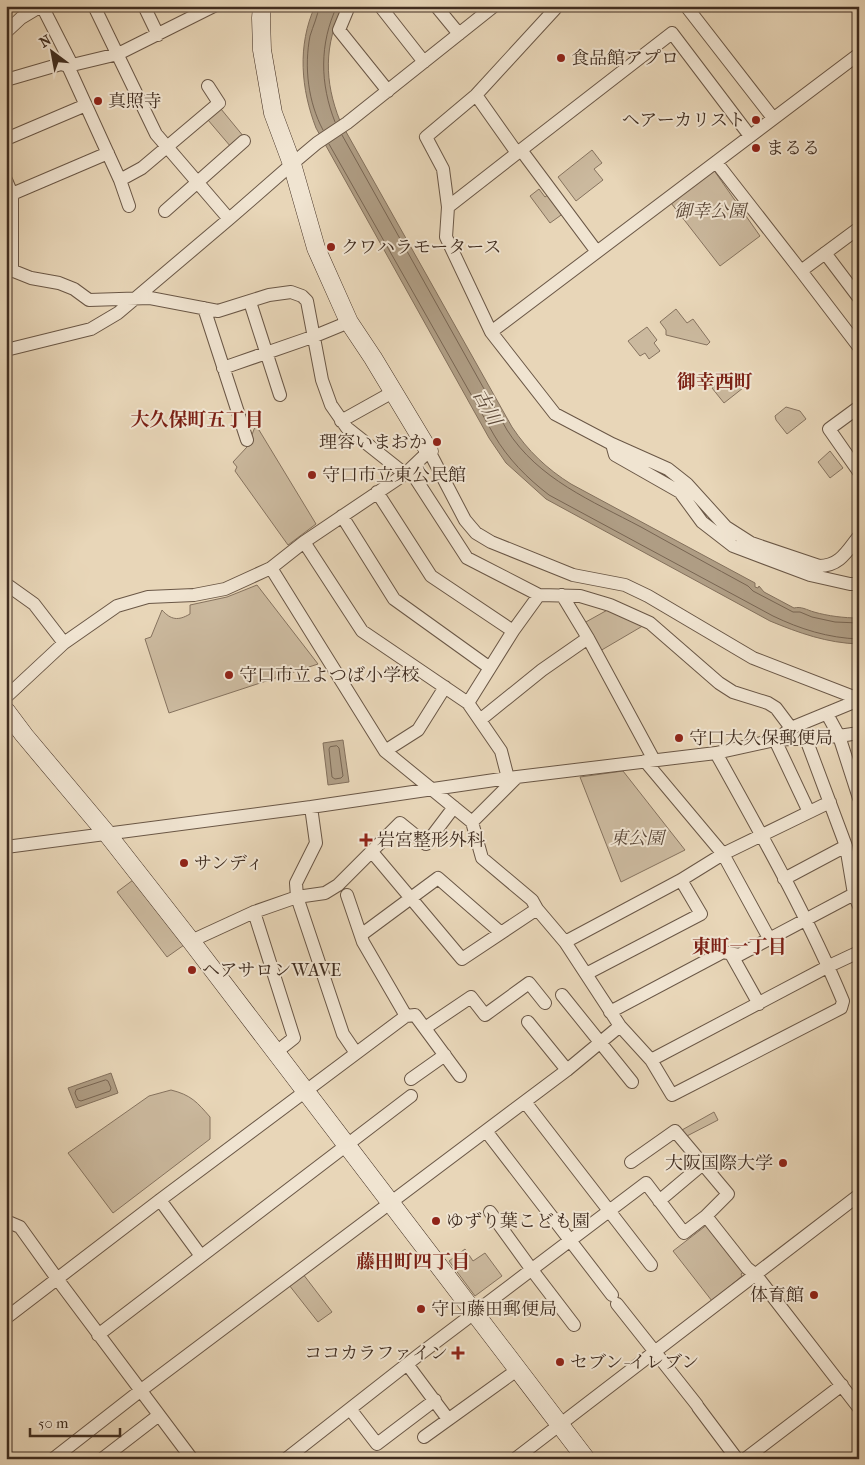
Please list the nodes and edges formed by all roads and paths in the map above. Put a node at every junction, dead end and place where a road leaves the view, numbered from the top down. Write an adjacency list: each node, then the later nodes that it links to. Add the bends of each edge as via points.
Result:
1 (41, 6): 13 (street); 19 (street)
2 (94, 6): 16 (street)
3 (144, 6): 14 (street)
4 (214, 6): 12 (street)
5 (262, 6): 33 (street, via 262,50 273,113)
6 (349, 6): 22 (street, via 339,30)
7 (380, 6): 18 (street)
8 (436, 6): 15 (street)
9 (494, 6): 15 (street)
10 (556, 6): 23 (street)
11 (690, 8): 25 (street)
12 (193, 11): 14 (street)
13 (6, 32)
14 (158, 34): 16 (street)
15 (459, 34): 18 (street)
16 (118, 54): 19 (street); 29 (street, via 156,134)
17 (859, 54): 25 (street)
18 (424, 62): 22 (street)
19 (70, 65): 20 (street, via 61,64); 24 (street)
20 (6, 80)
21 (208, 86): 29 (street, via 219,103)
22 (388, 91): 33 (street)
23 (476, 95): 30 (street); 39 (street, via 426,138 443,169)
24 (86, 105): 27 (street); 31 (street)
25 (773, 118): 26 (street)
26 (750, 136): 30 (street, via 672,33); 32 (street)
27 (6, 139)
28 (244, 141): 36 (street)
29 (167, 148): 35 (street); 36 (street)
30 (519, 151): 39 (street); 43 (street)
31 (108, 153): 35 (street); 37 (street)
32 (716, 162): 43 (street); 46 (street)
33 (292, 164): 41 (street); 51 (street, via 316,248)
34 (6, 180): 37 (street)
35 (120, 180): 38 (street)
36 (198, 182): 40 (street); 41 (street)
37 (12, 194): 45 (street)
38 (129, 206)
39 (448, 207): 52 (street, via 446,237)
40 (165, 211)
41 (229, 219): 48 (street)
42 (858, 230): 44 (street)
43 (597, 252): 52 (street)
44 (825, 254): 46 (street); 47 (street)
45 (9, 269): 48 (street, via 31,278 59,283 89,300)
46 (802, 271): 54 (street)
47 (859, 298)
48 (132, 300): 50 (street, via 150,298); 55 (street, via 118,314 91,328)
49 (250, 302): 50 (street, via 218,311); 53 (street, via 291,292 302,296 307,300); 56 (street)
50 (204, 308): 57 (street)
51 (349, 322): 53 (street); 58 (street)
52 (491, 332): 63 (street, via 555,414)
53 (315, 336): 56 (street); 61 (street, via 322,380)
54 (859, 347)
55 (6, 350)
56 (266, 353): 57 (street); 59 (street)
57 (223, 368): 62 (street)
58 (393, 392): 61 (street); 64 (street)
59 (280, 395)
60 (859, 406): 66 (street, via 829,429)
61 (341, 421): 65 (street)
62 (247, 440)
63 (612, 444): 69 (street, via 668,469 687,484 726,527 751,543 819,566 828,566 838,562); 73 (street, via 615,455 680,492 702,522 733,546 810,575)
64 (429, 451): 65 (street); 82 (street, via 465,520 476,533 491,542 573,575 625,585 753,658)
65 (408, 472): 67 (street); 74 (street, via 467,558)
66 (859, 472)
67 (377, 492): 68 (street); 76 (street, via 431,576)
68 (342, 516): 70 (street); 79 (street, via 394,599)
69 (859, 536)
70 (304, 542): 71 (street); 80 (street, via 362,631)
71 (271, 568): 78 (street, via 225,589 194,595 148,597 117,606); 92 (street)
72 (6, 584): 78 (street, via 34,604)
73 (859, 584)
74 (539, 595): 75 (street); 76 (street)
75 (562, 595): 77 (street); 87 (street, via 580,596 610,605 650,623 733,692 776,708)
76 (513, 631): 79 (street)
77 (588, 638): 86 (street); 94 (street)
78 (64, 643): 81 (street)
79 (490, 668): 83 (street)
80 (444, 687): 83 (street); 92 (street, via 418,730)
81 (6, 697)
82 (859, 700): 85 (street)
83 (468, 703): 86 (street)
84 (6, 711): 103 (street)
85 (827, 714): 87 (street); 89 (street)
86 (480, 720): 95 (street, via 501,751)
87 (791, 728): 91 (street)
88 (859, 734): 89 (street)
89 (839, 736): 90 (street); 97 (street)
90 (806, 739): 91 (street); 98 (street)
91 (774, 740): 93 (street); 101 (street)
92 (385, 751): 96 (street)
93 (716, 753): 94 (street); 104 (street)
94 (649, 761): 95 (street); 108 (street)
95 (512, 777): 96 (street); 102 (street)
96 (431, 790): 99 (street); 100 (street)
97 (858, 795)
98 (830, 802): 101 (street); 105 (street)
99 (454, 807): 102 (street); 107 (street, via 426,844 400,823)
100 (311, 808): 103 (street); 112 (street, via 316,842 296,883)
101 (809, 812): 104 (street)
102 (472, 822): 115 (street, via 482,858 532,900)
103 (108, 835): 106 (street); 121 (street)
104 (761, 836): 108 (street); 109 (street)
105 (846, 846): 109 (street); 114 (street)
106 (6, 847)
107 (372, 852): 112 (street, via 325,894); 113 (street)
108 (723, 854): 110 (street); 120 (street)
109 (784, 879): 117 (street)
110 (681, 880): 122 (street); 126 (street, via 701,914)
111 (347, 895): 119 (street)
112 (297, 897): 116 (street); 137 (street, via 343,1034)
113 (412, 898): 118 (street, via 438,878); 118 (street, via 462,959); 119 (street)
114 (856, 900): 117 (street)
115 (536, 909): 118 (street); 122 (street)
116 (254, 912): 121 (street); 136 (street, via 294,1038)
117 (805, 920): 120 (street); 125 (street)
118 (500, 932)
119 (361, 934): 131 (street, via 380,974)
120 (770, 940): 124 (street, via 740,955)
121 (191, 941): 136 (street)
122 (565, 942): 126 (street)
123 (859, 952): 125 (street)
124 (731, 954): 129 (street); 130 (street, via 723,952)
125 (829, 966): 129 (street); 139 (street, via 844,1000 841,1008 672,1095)
126 (586, 974): 130 (street)
127 (562, 995): 135 (street)
128 (545, 1003): 134 (street, via 530,983 485,1015 471,998)
129 (759, 1004): 139 (street)
130 (610, 1012): 133 (street)
131 (406, 1016): 134 (street, via 415,1015); 137 (street)
132 (528, 1022): 140 (street)
133 (620, 1026): 135 (street); 139 (street)
134 (425, 1028): 138 (street)
135 (600, 1043): 140 (street); 143 (street)
136 (275, 1053): 144 (street)
137 (356, 1053): 144 (street)
138 (445, 1055): 141 (street); 142 (street)
139 (651, 1060)
140 (567, 1070): 146 (street)
141 (460, 1076)
142 (411, 1079)
143 (632, 1082)
144 (305, 1092): 148 (street); 152 (street)
145 (412, 1096): 148 (street)
146 (525, 1102): 147 (street); 155 (street)
147 (486, 1131): 154 (street); 159 (street)
148 (346, 1145): 154 (street); 160 (street)
149 (631, 1162): 150 (street, via 675,1130)
150 (703, 1164): 153 (street); 157 (street, via 728,1194)
151 (859, 1196): 163 (street)
152 (160, 1200): 160 (street); 164 (street)
153 (659, 1201): 155 (street, via 646,1184); 157 (street, via 684,1233)
154 (390, 1203): 165 (street); 173 (street)
155 (610, 1211): 159 (street); 161 (street)
156 (490, 1212): 162 (street)
157 (706, 1216): 163 (street)
158 (6, 1222): 164 (street, via 20,1227)
159 (572, 1241): 162 (street); 169 (street)
160 (201, 1256): 168 (street)
161 (651, 1265)
162 (532, 1270): 165 (street); 167 (street)
163 (756, 1275): 169 (street); 172 (street)
164 (58, 1280): 166 (street); 168 (street)
165 (475, 1312): 170 (street); 171 (street)
166 (6, 1318)
167 (574, 1325)
168 (98, 1335): 173 (street)
169 (654, 1352): 179 (street); 187 (street)
170 (408, 1364): 174 (street); 176 (street)
171 (517, 1370): 178 (street); 179 (street)
172 (842, 1385): 175 (street); 188 (street)
173 (140, 1391): 177 (street); 181 (street)
174 (435, 1400): 176 (street, via 377,1444); 178 (street)
175 (859, 1408)
176 (350, 1409): 184 (street)
177 (158, 1415): 182 (street); 183 (street)
178 (448, 1419): 180 (street)
179 (561, 1425): 185 (street); 186 (street)
180 (424, 1437)
181 (53, 1459)
182 (102, 1459)
183 (192, 1459)
184 (286, 1459)
185 (515, 1459)
186 (586, 1459)
187 (737, 1459)
188 (745, 1459)

